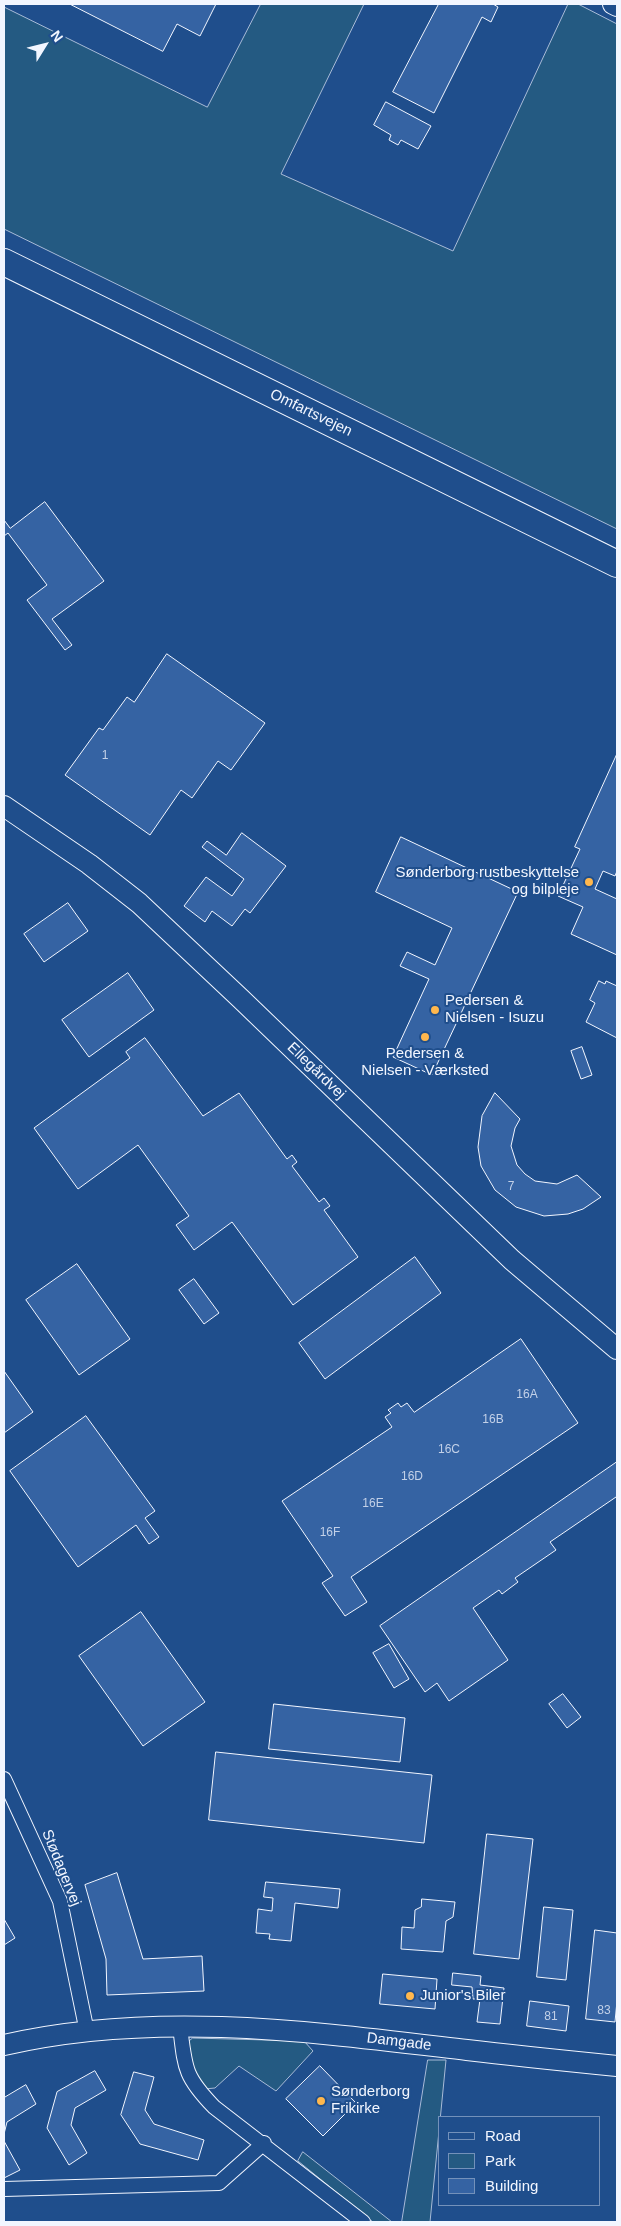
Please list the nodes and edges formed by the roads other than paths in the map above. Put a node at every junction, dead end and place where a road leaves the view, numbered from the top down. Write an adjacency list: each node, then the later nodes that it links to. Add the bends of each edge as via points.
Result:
1 (613, 4): 2 (street)
2 (617, 6)
3 (4, 262): 4 (highway, Omfartsvejen)
4 (617, 564)
5 (4, 806): 6 (street, Ellegårdvej, via 139,903 512,1260)
6 (617, 1349)
7 (4, 1779): 9 (street, Stødagervej, via 60,1901)
8 (180, 2026): 9 (street, Damgade); 11 (street, Damgade, via 301,2031); 12 (street, via 184,2066 195,2086 214,2107)
9 (87, 2032): 10 (street, Damgade)
10 (4, 2045)
11 (617, 2066)
12 (264, 2143): 13 (street, via 219,2183); 14 (street)
13 (4, 2189)
14 (363, 2222)

